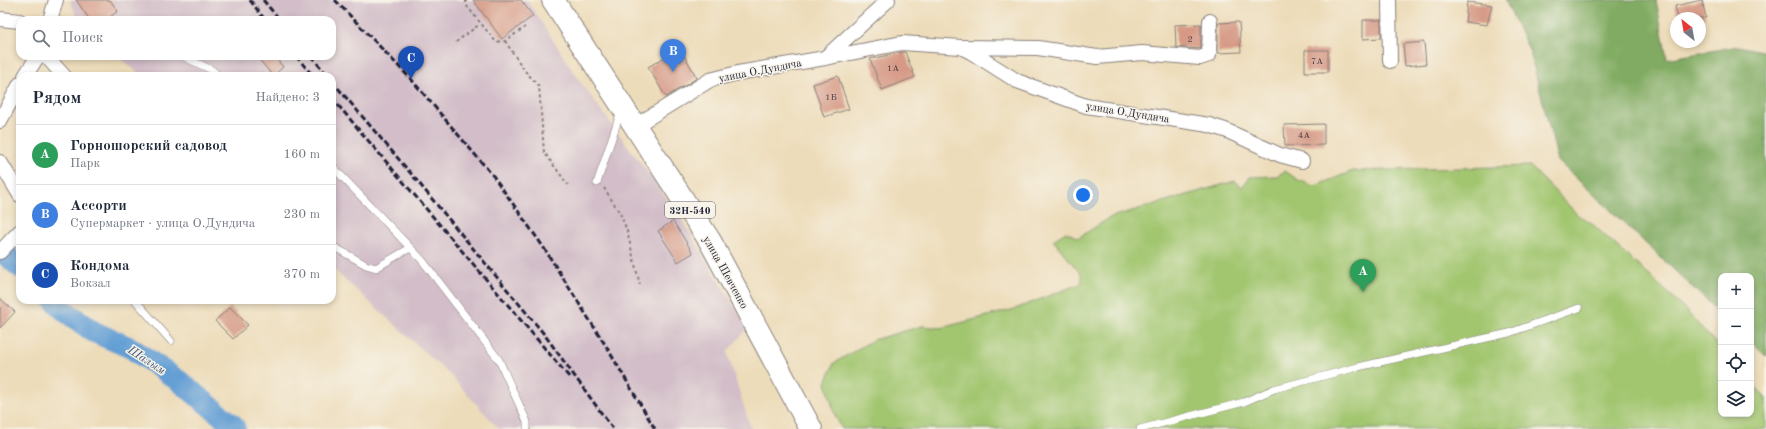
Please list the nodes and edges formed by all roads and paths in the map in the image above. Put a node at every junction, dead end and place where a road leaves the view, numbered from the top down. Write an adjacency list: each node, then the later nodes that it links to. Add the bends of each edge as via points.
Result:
1 (56, 0): 6 (street)
2 (466, 0): 10 (path, via 466,5)
3 (553, 0): 25 (main road, улица Шевченко / 32Н-540)
4 (888, 0): 15 (street)
5 (1389, 0): 19 (street)
6 (51, 16)
7 (0, 19): 8 (street)
8 (16, 21)
9 (1210, 21): 14 (street, улица О.Дундича, via 1209,55 1200,58 1142,53 1097,57 1038,48)
10 (480, 24): 12 (path, via 496,42); 13 (path)
11 (525, 27): 12 (path)
12 (506, 41): 32 (path, via 539,86 544,152)
13 (456, 42)
14 (961, 47): 15 (street, улица О.Дундича, via 902,43); 28 (street, улица О.Дундича, via 1017,81 1060,98 1086,106 1209,125 1280,155)
15 (825, 58): 27 (street, улица О.Дундича, via 710,80)
16 (35, 60): 21 (street)
17 (50, 60): 22 (street)
18 (191, 60): 20 (lane)
19 (1390, 61)
20 (212, 70): 23 (lane)
21 (28, 72)
22 (60, 72)
23 (214, 72)
24 (16, 91): 26 (street)
25 (623, 107): 27 (main road, улица Шевченко / 32Н-540); 31 (lane)
26 (0, 121)
27 (635, 126): 43 (main road, улица Шевченко / 32Н-540, via 710,241)
28 (1302, 161)
29 (0, 162): 33 (street)
30 (336, 170): 36 (lane)
31 (598, 181): 38 (path, via 627,231)
32 (568, 185)
33 (16, 188)
34 (16, 235): 37 (street)
35 (336, 248): 36 (lane, via 376,268)
36 (410, 248): 42 (lane, via 499,360 527,422)
37 (0, 252)
38 (640, 285)
39 (139, 304): 41 (lane)
40 (1579, 308): 44 (lane, via 1509,333 1358,367 1274,389 1244,402)
41 (171, 341)
42 (527, 429)
43 (811, 429)
44 (1140, 429)

